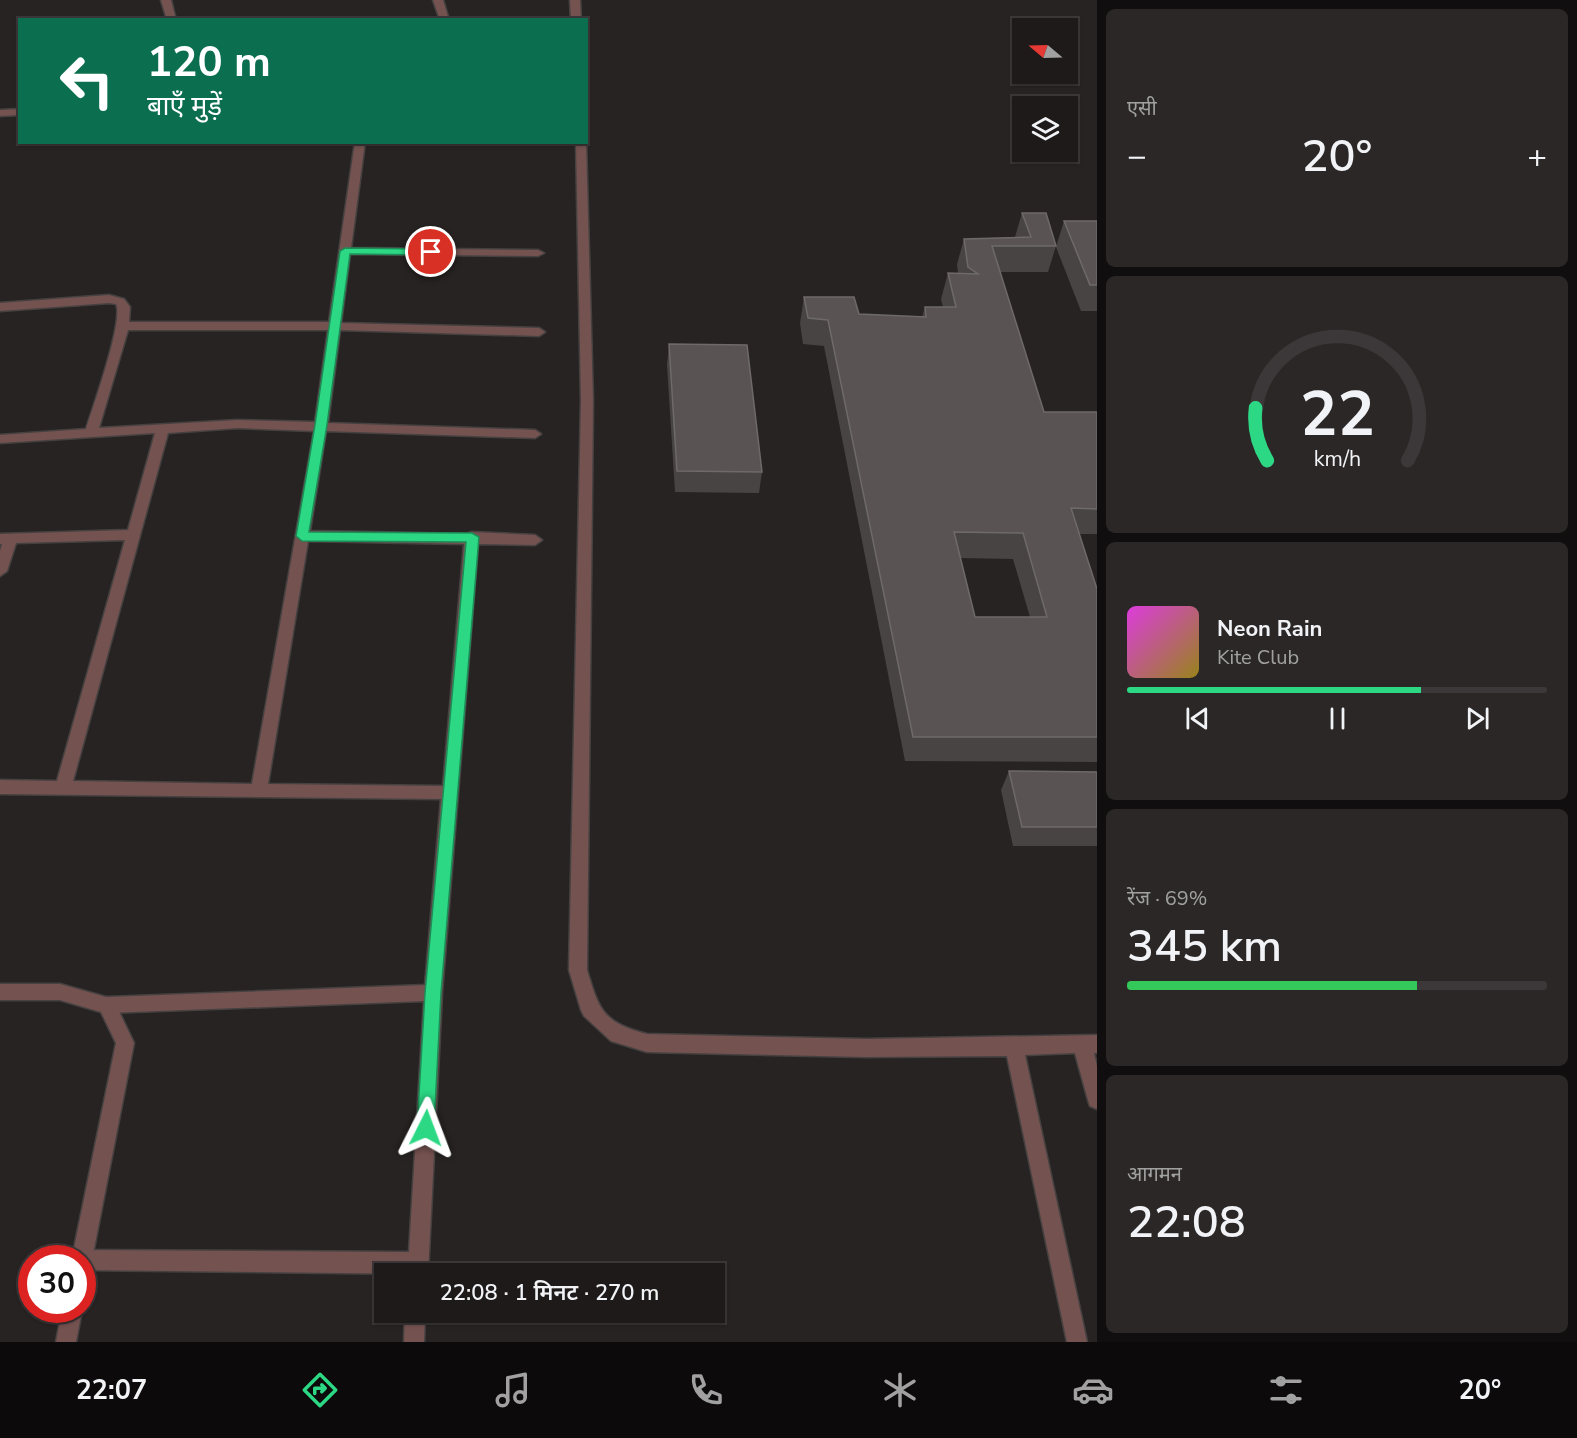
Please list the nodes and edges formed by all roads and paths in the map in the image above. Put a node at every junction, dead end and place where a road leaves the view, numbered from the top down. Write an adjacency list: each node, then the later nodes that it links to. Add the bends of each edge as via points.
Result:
1 (166, 0): 4 (street)
2 (438, 0): 5 (street)
3 (575, 0): 6 (street)
4 (171, 18)
5 (444, 18)
6 (576, 18)
7 (18, 112): 8 (street)
8 (0, 113)
9 (360, 144): 11 (street)
10 (581, 144): 36 (street, via 587,401 578,970 590,1010 617,1035 647,1043)
11 (345, 251): 12 (street); 15 (street)
12 (538, 253)
13 (0, 307): 14 (street, via 110,299 120,301 124,307)
14 (123, 326): 15 (street); 19 (street)
15 (335, 326): 16 (street); 17 (street)
16 (539, 332)
17 (321, 425): 18 (street); 20 (street); 23 (street)
18 (163, 428): 19 (street); 22 (street)
19 (92, 432): 21 (street)
20 (534, 434)
21 (0, 439)
22 (134, 535): 25 (street); 29 (street)
23 (302, 536): 24 (street); 30 (street)
24 (472, 537): 26 (street); 31 (street)
25 (5, 539): 27 (street)
26 (535, 540)
27 (0, 570)
28 (0, 787): 29 (street)
29 (63, 788): 30 (street)
30 (259, 792): 31 (street)
31 (450, 793): 33 (street)
32 (0, 992): 34 (street, via 60,992)
33 (433, 993): 34 (street); 40 (street)
34 (107, 1005): 38 (street, via 125,1043)
35 (1090, 1044): 36 (street); 37 (street)
36 (1014, 1047): 46 (street)
37 (1097, 1100)
38 (85, 1245)
39 (96, 1260): 41 (street)
40 (418, 1263)
41 (374, 1267)
42 (70, 1323): 44 (street)
43 (415, 1323): 45 (street)
44 (66, 1342)
45 (414, 1342)
46 (1077, 1342)

